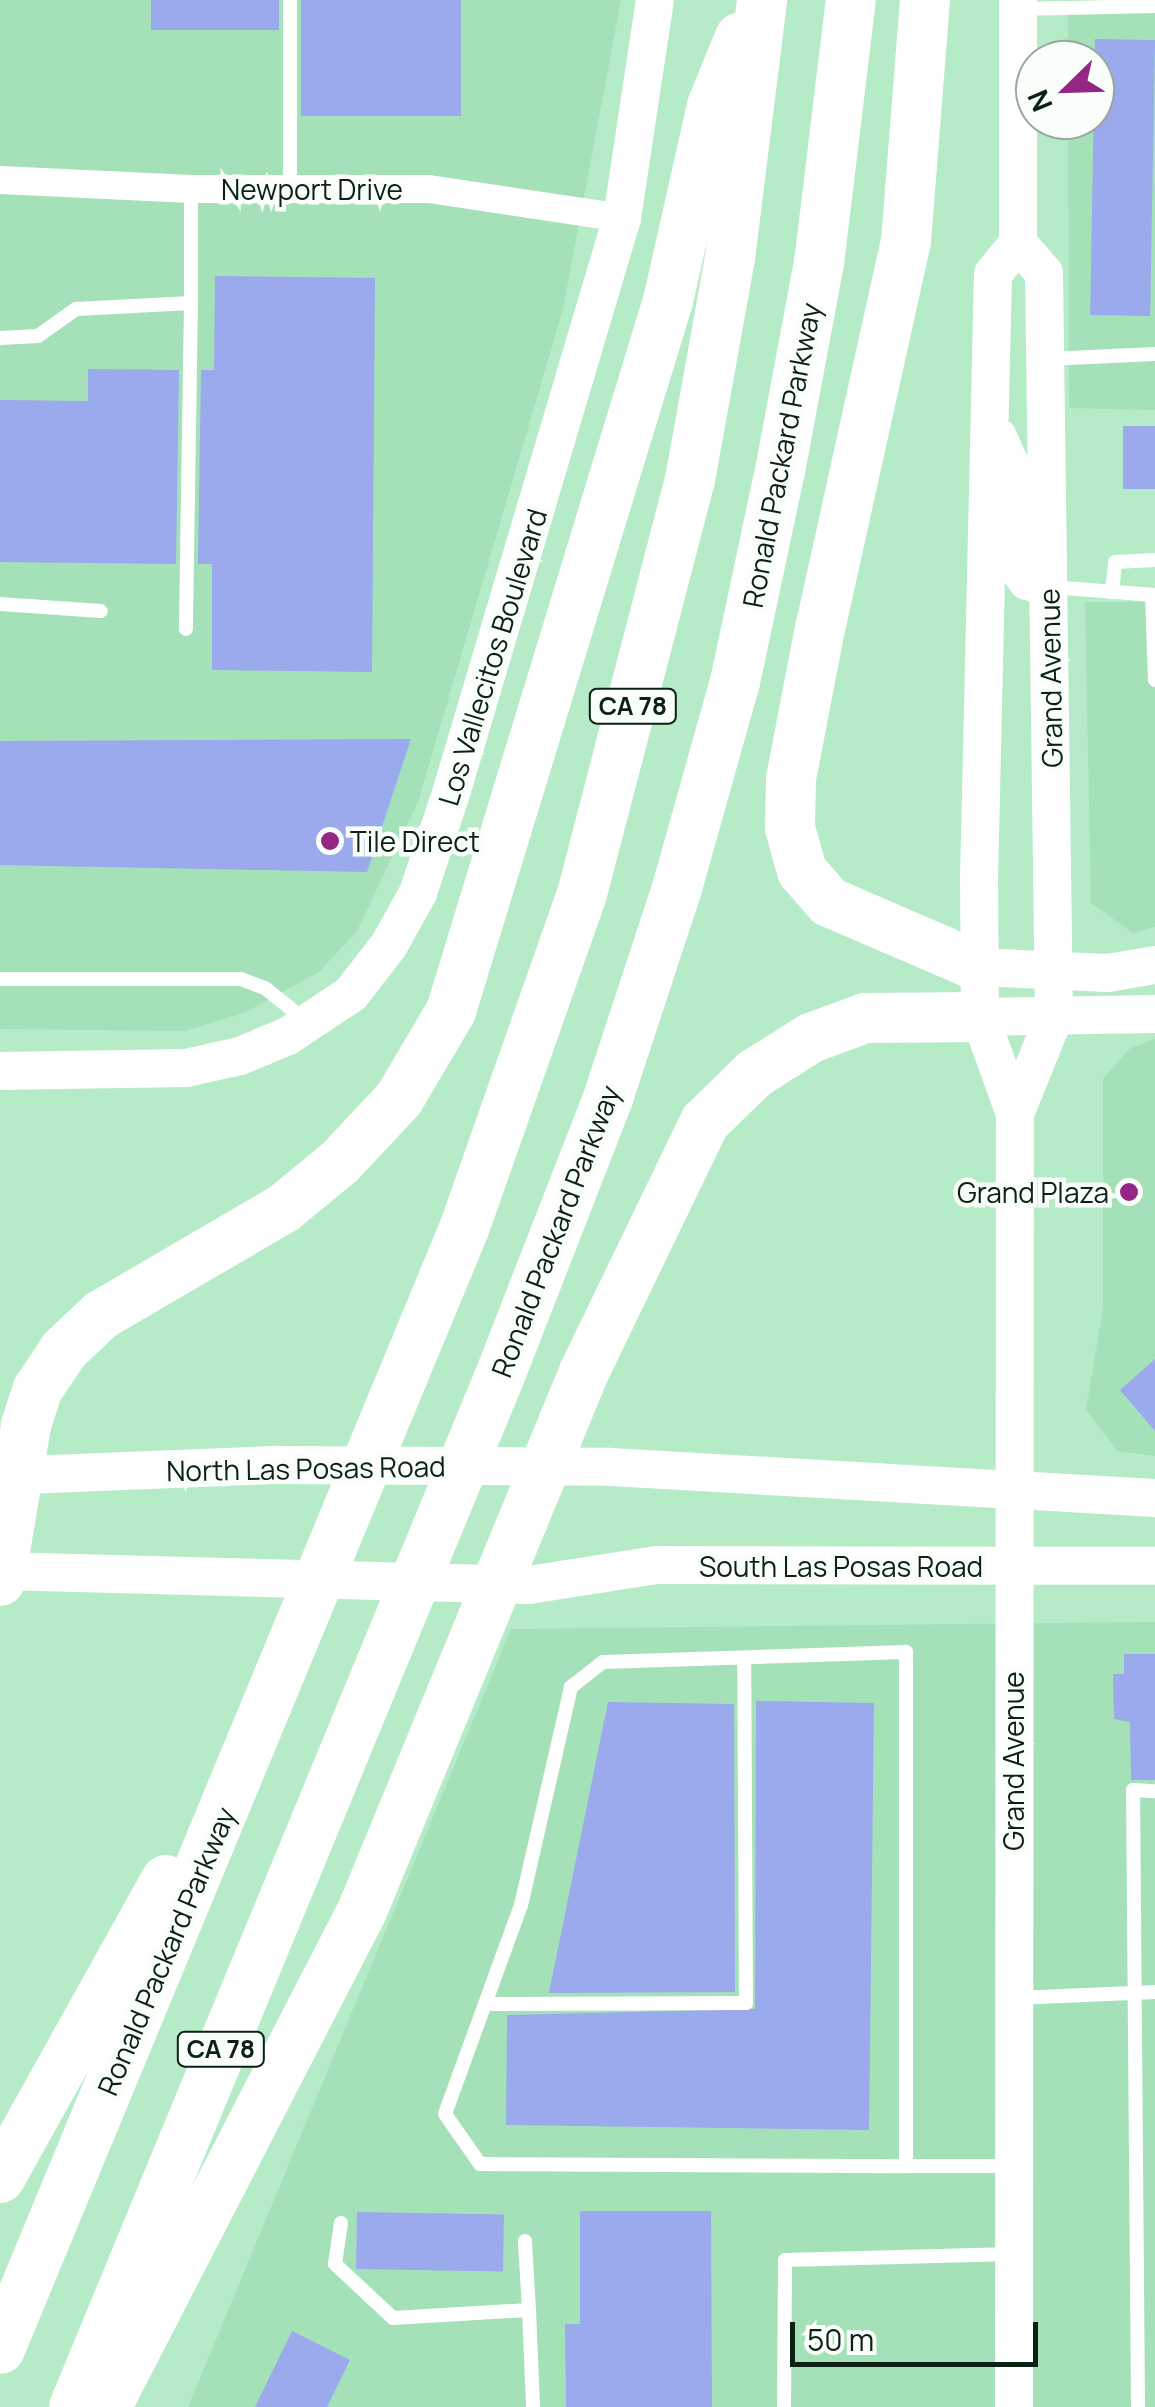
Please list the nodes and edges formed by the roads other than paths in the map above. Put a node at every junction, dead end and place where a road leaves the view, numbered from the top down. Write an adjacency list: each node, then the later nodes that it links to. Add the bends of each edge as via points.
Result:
1 (290, 0): 10 (lane)
2 (654, 0): 11 (main road, Los Vallecitos Boulevard)
3 (758, 0): 36 (highway, via 712,106 662,320 451,1010 399,1099 340,1162 284,1208 101,1316 64,1350 38,1389); 43 (highway, Ronald Packard Parkway / CA 78, via 730,258 690,480 638,688 542,1014 464,1229)
4 (851, 0): 57 (highway, Ronald Packard Parkway / CA 78, via 818,263 735,682 608,1098)
5 (926, 0): 27 (highway, via 906,240 816,647 791,779 790,828 802,871 829,902)
6 (1018, 4): 7 (lane); 12 (main road)
7 (1155, 6)
8 (0, 180): 9 (street, Newport Drive)
9 (191, 189): 10 (street, Newport Drive); 13 (lane)
10 (290, 189): 11 (street, Newport Drive, via 429,189)
11 (622, 218): 33 (main road, Los Vallecitos Boulevard, via 418,893 350,994)
12 (1018, 244): 16 (main road, Grand Avenue, via 1044,273); 17 (main road, Grand Avenue, via 993,274)
13 (191, 303): 14 (lane, via 76,309 38,336); 24 (lane)
14 (0, 338)
15 (1155, 354): 16 (lane)
16 (1045, 360): 19 (main road, Grand Avenue)
17 (988, 410): 19 (main road, via 1009,462 1020,571 1027,581); 27 (main road, Grand Avenue)
18 (1155, 560): 20 (lane, via 1115,562)
19 (1048, 587): 20 (lane); 28 (main road, Grand Avenue)
20 (1112, 592): 21 (lane)
21 (1153, 595): 25 (lane)
22 (0, 604): 23 (lane)
23 (102, 612)
24 (186, 629)
25 (1155, 680)
26 (1155, 965): 28 (main road)
27 (980, 967): 28 (main road); 31 (main road, Grand Avenue)
28 (1054, 972): 32 (main road, Grand Avenue)
29 (0, 979): 33 (lane, via 241,979 265,988)
30 (1155, 1014): 32 (main road)
31 (980, 1016): 32 (main road); 35 (main road, Grand Avenue); 58 (highway, via 865,1018 812,1038 754,1074 706,1122 584,1372 362,1912)
32 (1054, 1017): 35 (main road, Grand Avenue)
33 (309, 1024): 34 (main road, Los Vallecitos Boulevard, via 240,1056 186,1068)
34 (0, 1071)
35 (1015, 1114): 37 (main road, Grand Avenue)
36 (10, 1476): 37 (main road, North Las Posas Road, via 278,1465 612,1467); 41 (highway)
37 (1013, 1488): 38 (main road); 39 (main road, Grand Avenue)
38 (1155, 1498)
39 (1013, 1566): 40 (main road, South Las Posas Road); 41 (main road, South Las Posas Road, via 656,1565 529,1585); 47 (main road, Grand Avenue)
40 (1155, 1566)
41 (1, 1575)
42 (744, 1658): 48 (lane, via 604,1662 571,1687 521,1905); 48 (lane, via 746,2003); 49 (lane, via 906,1652)
43 (271, 1698): 51 (highway); 56 (highway, Ronald Packard Parkway / CA 78)
44 (1155, 1790): 45 (lane, via 1134,1790)
45 (1135, 1992): 46 (lane); 47 (lane); 62 (lane)
46 (1155, 1992)
47 (1013, 1998): 50 (main road, Grand Avenue)
48 (485, 2004): 49 (lane, via 445,2114 480,2164)
49 (906, 2166): 50 (lane)
50 (1013, 2166): 54 (main road, Grand Avenue)
51 (0, 2178)
52 (340, 2223): 55 (lane, via 335,2264 392,2318)
53 (525, 2240): 55 (lane)
54 (1014, 2254): 60 (lane, via 785,2260); 61 (main road, Grand Avenue)
55 (529, 2310): 59 (lane)
56 (0, 2348)
57 (74, 2407)
58 (106, 2407)
59 (534, 2407)
60 (784, 2407)
61 (1014, 2407)
62 (1138, 2407)

